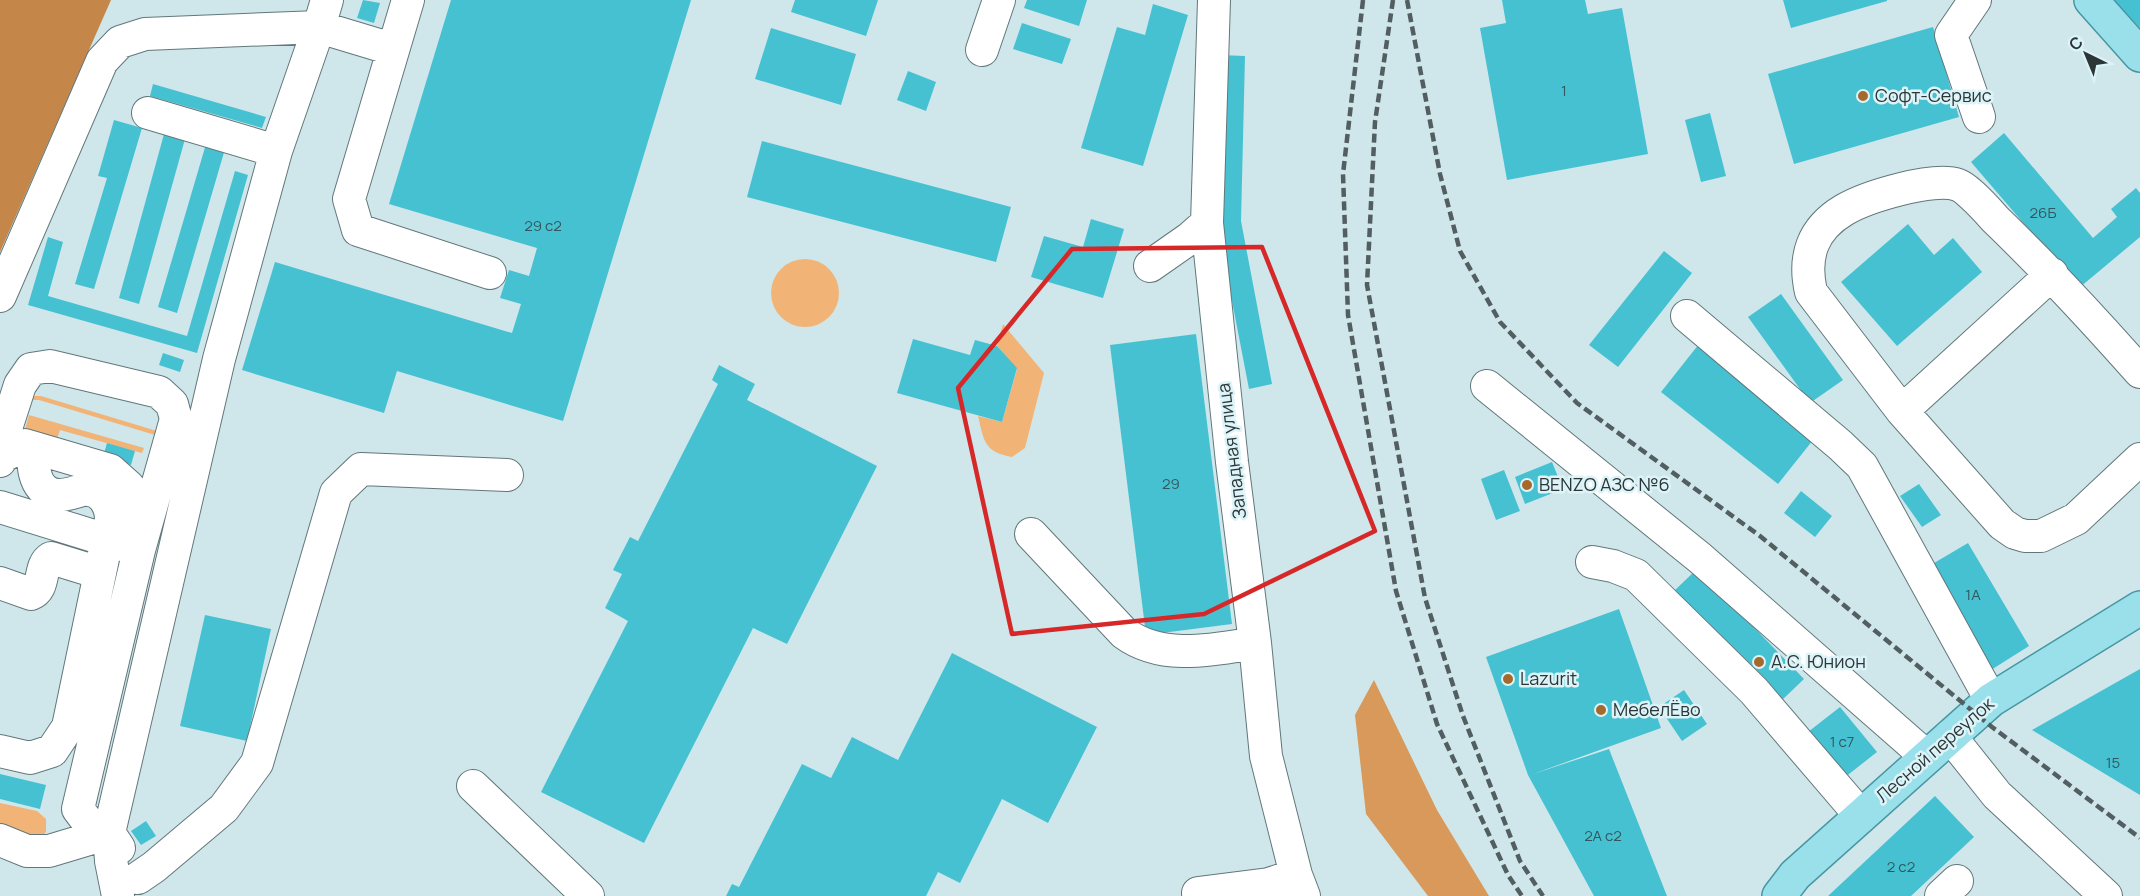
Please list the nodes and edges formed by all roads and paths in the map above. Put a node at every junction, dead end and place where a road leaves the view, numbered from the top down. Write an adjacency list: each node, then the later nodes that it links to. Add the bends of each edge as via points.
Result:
1 (408, 0): 7 (street)
2 (999, 0): 8 (street)
3 (1214, 0): 13 (street, Западная улица)
4 (1975, 0): 11 (street, via 1951,35)
5 (2091, 0): 9 (main road)
6 (323, 14): 7 (street); 12 (street); 17 (street, via 145,34 120,42 102,61)
7 (392, 49): 15 (street, via 349,199 358,230)
8 (982, 50)
9 (2140, 55)
10 (148, 113): 12 (street)
11 (1979, 117)
12 (276, 151): 41 (street, via 219,359)
13 (1207, 223): 14 (street); 35 (street, Западная улица)
14 (1150, 266)
15 (490, 273)
16 (2052, 274): 19 (street); 21 (street); 21 (street, via 1959,185 1928,183 1855,204 1826,223 1808,258 1811,292)
17 (0, 296)
18 (1687, 316): 36 (street, via 1862,466)
19 (2140, 372)
20 (1486, 386): 37 (street)
21 (1902, 411): 24 (street, via 2002,524 2025,536 2041,536 2076,519)
22 (0, 447): 30 (street, via 20,385 31,369 50,366 159,392 172,404 176,419)
23 (35, 448): 25 (street, via 25,445); 29 (street, via 33,469 45,492 57,496 85,490 106,499 111,508); 30 (street, via 110,470 129,487 136,510)
24 (2140, 459)
25 (0, 461)
26 (507, 476): 44 (street, via 361,469 336,493 257,763 224,808 154,867)
27 (0, 507): 29 (street)
28 (1032, 534): 35 (street, via 1124,633 1138,643 1167,651 1214,650)
29 (107, 541): 30 (street); 32 (street)
30 (139, 549): 41 (street, via 78,810 87,821)
31 (1592, 562): 40 (street, via 1636,575 1754,691)
32 (100, 573): 33 (street, via 51,558 45,564 36,592 31,594); 38 (street, via 69,727 52,751 30,758)
33 (0, 583)
34 (2140, 608): 36 (main road, Лесной переулок)
35 (1255, 643): 43 (street, Западная улица, via 1266,756)
36 (1991, 700): 37 (main road, Лесной переулок)
37 (1938, 746): 40 (main road, Лесной переулок); 48 (street)
38 (0, 751)
39 (473, 786): 46 (street)
40 (1861, 816): 47 (main road, Лесной переулок, via 1796,875)
41 (109, 833): 42 (street, via 49,851 27,851); 44 (street, via 111,861)
42 (0, 840)
43 (1300, 886): 45 (street, via 1269,884)
44 (135, 890)
45 (1198, 893)
46 (588, 896)
47 (1779, 896)
48 (2106, 896)

